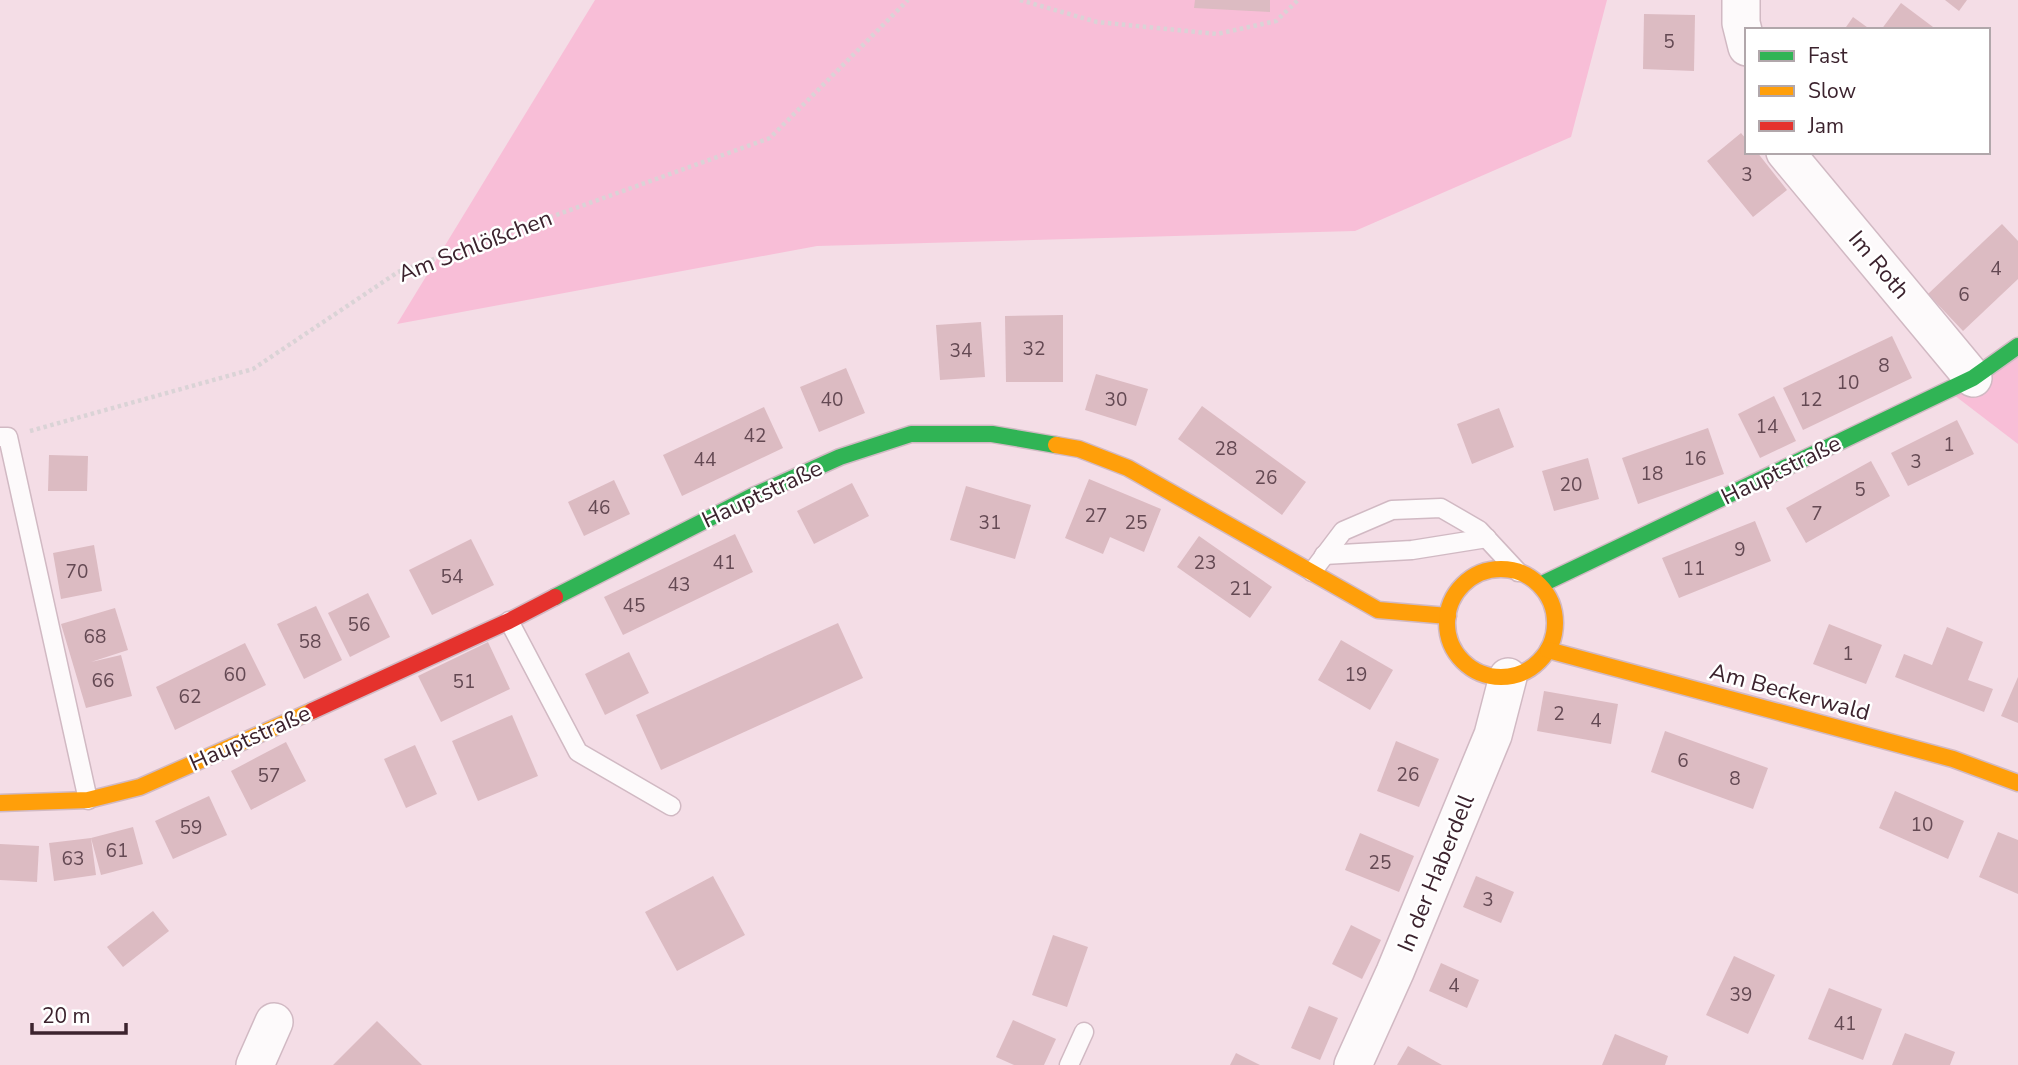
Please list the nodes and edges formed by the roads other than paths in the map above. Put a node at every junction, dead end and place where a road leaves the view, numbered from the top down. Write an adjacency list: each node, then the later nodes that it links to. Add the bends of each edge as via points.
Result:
1 (1741, 0): 2 (street)
2 (1745, 39)
3 (1787, 154): 5 (street, Im Roth)
4 (2018, 346): 5 (street, Hauptstraße)
5 (1973, 378): 11 (street, Hauptstraße)
6 (4, 437): 17 (lane)
7 (1487, 538): 8 (lane, via 1412,550); 8 (lane, via 1441,508 1392,510 1343,531); 10 (lane)
8 (1324, 555): 9 (lane)
9 (1312, 572): 12 (street, Hauptstraße, via 1378,610); 13 (street, Hauptstraße, via 1128,468 1079,449 992,434 911,434 840,457 753,496)
10 (1518, 572): 11 (street); 12 (street, via 1487,571 1473,578 1452,601)
11 (1540, 585): 14 (street, via 1555,616)
12 (1448, 616): 15 (street, via 1453,648 1463,661 1492,677)
13 (509, 621): 17 (street, Hauptstraße, via 140,787); 19 (lane, via 578,751)
14 (1549, 650): 15 (street, via 1524,673); 16 (street, Am Beckerwald, via 1953,759)
15 (1508, 677): 24 (street, In der Haberdell, via 1493,735)
16 (2018, 783)
17 (88, 800): 18 (street, Hauptstraße)
18 (0, 803)
19 (671, 806)
20 (274, 1022): 22 (street)
21 (1084, 1032): 23 (lane)
22 (255, 1065)
23 (1069, 1065)
24 (1353, 1065)

